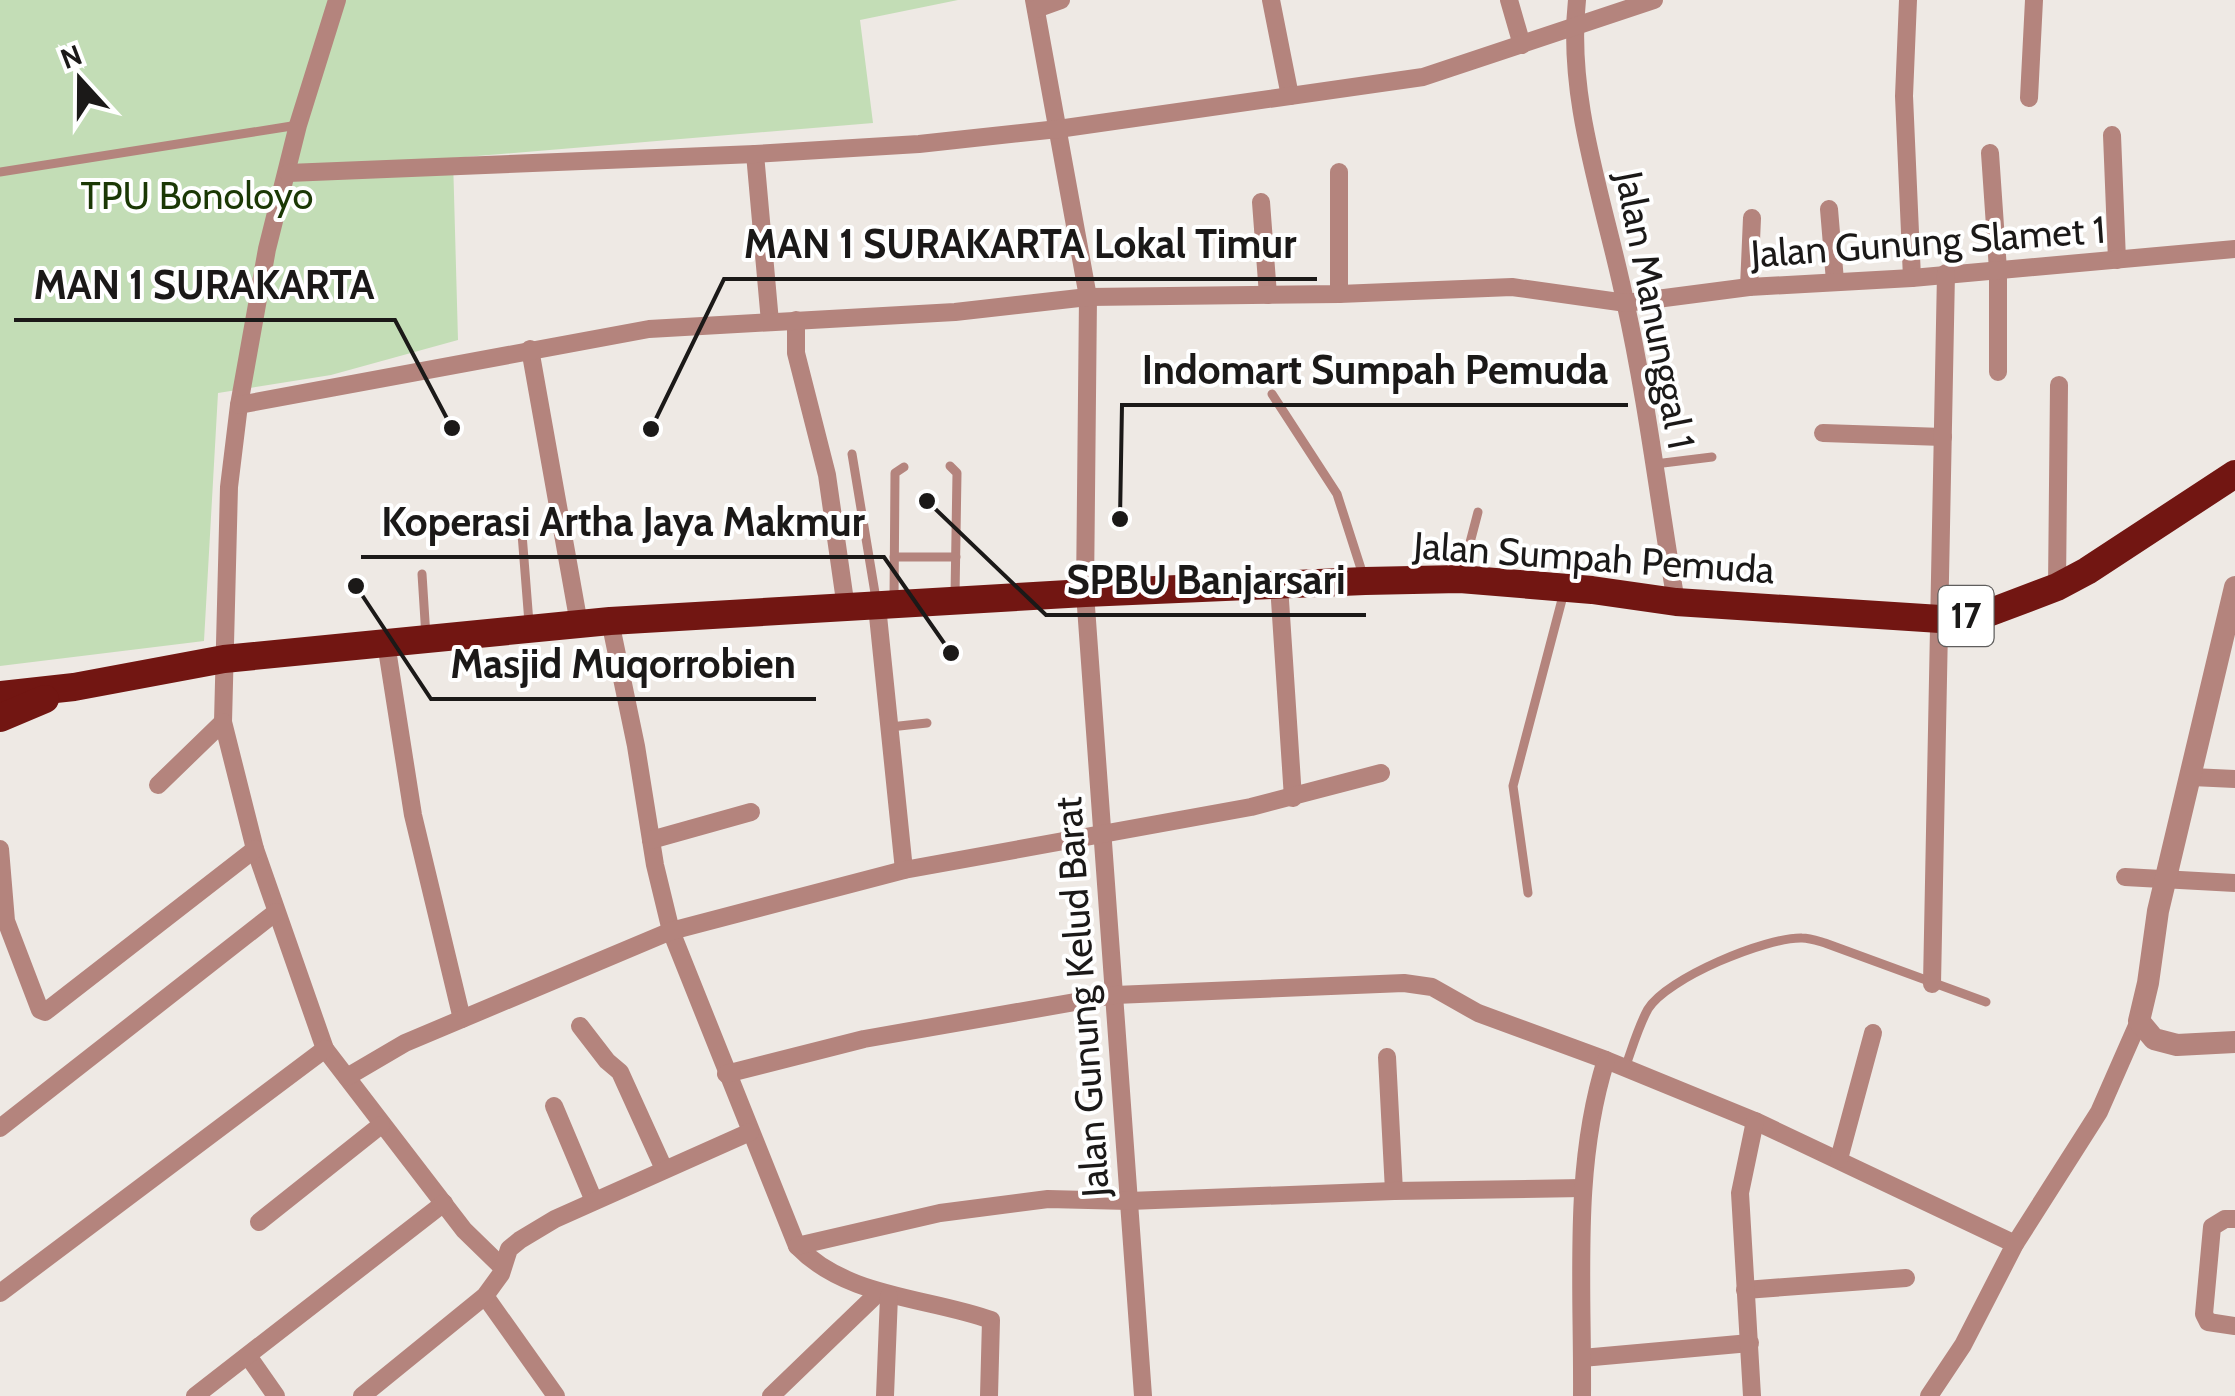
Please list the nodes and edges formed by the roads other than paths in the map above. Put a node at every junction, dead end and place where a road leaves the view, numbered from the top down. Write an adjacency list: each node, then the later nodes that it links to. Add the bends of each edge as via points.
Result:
1 (336, 0): 14 (street)
2 (1060, 0): 9 (street)
3 (1271, 0): 12 (street)
4 (1508, 0): 11 (street)
5 (1576, 0): 10 (street, Jalan Manunggal 1)
6 (1654, 0): 10 (street)
7 (1908, 0): 29 (street, via 1904,114)
8 (2034, 0): 13 (street)
9 (1035, 4): 15 (street, Jalan Gunung Kelud Barat)
10 (1574, 30): 11 (street); 35 (street, Jalan Manunggal 1, via 1591,156)
11 (1522, 45): 12 (street, via 1423,77)
12 (1290, 96): 15 (street)
13 (2030, 98)
14 (298, 126): 19 (lane); 21 (street)
15 (1058, 129): 18 (street); 34 (street, Jalan Gunung Kelud Barat)
16 (2112, 136): 26 (street)
17 (1990, 152): 27 (street)
18 (756, 154): 21 (street); 37 (street)
19 (0, 172)
20 (1338, 172): 32 (street)
21 (288, 173): 42 (street)
22 (1261, 202): 33 (street)
23 (1829, 209): 30 (street)
24 (1752, 218): 31 (street)
25 (2235, 249): 26 (street, Jalan Gunung Slamet 1)
26 (2117, 260): 27 (street, Jalan Gunung Slamet 1)
27 (1998, 270): 28 (street, Jalan Gunung Slamet 1); 39 (street)
28 (1946, 273): 29 (street, Jalan Gunung Slamet 1); 44 (street)
29 (1912, 278): 30 (street, Jalan Gunung Slamet 1)
30 (1835, 281): 31 (street, Jalan Gunung Slamet 1)
31 (1749, 287): 35 (street, Jalan Gunung Slamet 1)
32 (1339, 294): 33 (street, Jalan Gunung Slamet 1); 35 (street, Jalan Gunung Slamet 1, via 1512,287)
33 (1268, 295): 34 (street, Jalan Gunung Slamet 1)
34 (1088, 297): 36 (street, Jalan Gunung Slamet 1); 62 (street, Jalan Gunung Kelud Barat)
35 (1626, 303): 47 (street, Jalan Manunggal 1)
36 (796, 320): 37 (street, Jalan Gunung Slamet 1); 66 (street, via 796,353 827,475)
37 (770, 322): 38 (street, Jalan Gunung Slamet 1, via 648,329)
38 (530, 349): 42 (street, Jalan Gunung Slamet 1); 70 (street)
39 (1998, 372)
40 (2059, 384): 60 (street)
41 (1272, 394): 57 (lane, via 1337,494)
42 (239, 405): 74 (street, via 229,487)
43 (1823, 434): 44 (street)
44 (1942, 437): 67 (street)
45 (852, 454): 65 (lane)
46 (1712, 457): 47 (lane)
47 (1653, 465): 64 (street, Jalan Manunggal 1)
48 (950, 466): 54 (lane, via 957,473)
49 (904, 467): 53 (lane, via 895,473)
50 (2235, 474): 60 (highway, Jalan Sumpah Pemuda / 17)
51 (1478, 512): 56 (lane)
52 (521, 522): 71 (lane)
53 (894, 556): 54 (lane); 65 (lane)
54 (956, 556): 63 (lane)
55 (422, 574): 72 (lane)
56 (1460, 579): 57 (highway, Jalan Sumpah Pemuda / 17); 61 (highway, Jalan Sumpah Pemuda / 17)
57 (1365, 581): 58 (highway, Jalan Sumpah Pemuda / 17)
58 (1279, 585): 62 (highway, Jalan Sumpah Pemuda / 17); 85 (street)
59 (2235, 586): 69 (street)
60 (2056, 587): 67 (highway, Jalan Sumpah Pemuda / 17, via 1991,612)
61 (1565, 589): 64 (highway, Jalan Sumpah Pemuda / 17); 95 (lane, via 1513,786)
62 (1085, 593): 63 (highway, Jalan Sumpah Pemuda / 17); 87 (street, Jalan Gunung Kelud Barat)
63 (955, 601): 65 (highway, Jalan Sumpah Pemuda / 17)
64 (1668, 602): 67 (highway, Jalan Sumpah Pemuda / 17)
65 (886, 606): 66 (highway, Jalan Sumpah Pemuda / 17); 80 (street)
66 (846, 608): 68 (highway, Jalan Sumpah Pemuda / 17)
67 (1940, 619): 99 (street)
68 (610, 621): 70 (highway, Jalan Sumpah Pemuda / 17); 88 (street)
69 (2231, 623): 82 (street)
70 (579, 624): 71 (highway, Jalan Sumpah Pemuda / 17)
71 (530, 631): 72 (highway, Jalan Sumpah Pemuda / 17)
72 (426, 640): 73 (highway, Jalan Sumpah Pemuda / 17)
73 (386, 643): 74 (highway, Jalan Sumpah Pemuda / 17); 102 (street, via 413,815)
74 (224, 659): 75 (highway, Jalan Sumpah Pemuda / 17); 78 (street)
75 (74, 687): 76 (highway, Jalan Sumpah Pemuda / 17); 77 (highway, Jalan Sumpah Pemuda / 17)
76 (0, 696)
77 (0, 718)
78 (223, 722): 84 (street); 90 (street)
79 (927, 723): 80 (lane)
80 (888, 727): 91 (street)
81 (1381, 773): 85 (street)
82 (2192, 776): 83 (street); 93 (street)
83 (2235, 779)
84 (158, 784)
85 (1293, 798): 87 (street)
86 (751, 812): 88 (street)
87 (1103, 832): 91 (street); 100 (street, Jalan Gunung Kelud Barat)
88 (651, 840): 98 (street)
89 (0, 849): 97 (street)
90 (254, 849): 96 (street); 97 (street, via 44,1012)
91 (904, 870): 98 (street)
92 (2126, 878): 93 (street)
93 (2166, 882): 94 (street); 103 (street)
94 (2235, 883)
95 (1528, 893)
96 (276, 912): 107 (street); 116 (street)
97 (3, 922)
98 (671, 931): 102 (street); 111 (street)
99 (1932, 984): 101 (lane); 110 (lane, via 1826,943 1801,938 1774,944 1669,986 1649,1008)
100 (1114, 995): 109 (street, via 1404,983 1432,987 1478,1013); 111 (street, via 864,1039); 123 (street, Jalan Gunung Kelud Barat)
101 (1986, 1002)
102 (462, 1019): 112 (street)
103 (2138, 1021): 106 (street, via 2165,1042); 127 (street, via 2082,1143)
104 (580, 1026): 119 (street, via 620,1072)
105 (1873, 1034): 118 (street)
106 (2235, 1042)
107 (325, 1048): 112 (street); 132 (street)
108 (1387, 1058): 121 (street)
109 (1606, 1060): 110 (street); 120 (street, via 1592,1107)
110 (1625, 1068): 114 (street)
111 (726, 1074): 117 (street)
112 (346, 1077): 115 (street)
113 (554, 1106): 122 (street)
114 (1756, 1121): 118 (street); 131 (street, via 1740,1193)
115 (381, 1124): 124 (street); 126 (street)
116 (0, 1128)
117 (750, 1132): 119 (street); 128 (street)
118 (1839, 1159): 127 (street)
119 (664, 1170): 122 (street)
120 (1583, 1188): 121 (street); 138 (street)
121 (1394, 1190): 123 (street)
122 (594, 1201): 129 (street, via 508,1248)
123 (1129, 1201): 128 (street, via 1048,1199 940,1213); 146 (street, Jalan Gunung Kelud Barat)
124 (444, 1203): 129 (street); 137 (street)
125 (2235, 1219): 135 (street, via 2212,1227 2204,1314 2208,1322)
126 (259, 1222)
127 (2015, 1244): 149 (street)
128 (796, 1246): 133 (street)
129 (502, 1267): 134 (street)
130 (1906, 1278): 131 (street)
131 (1746, 1290): 136 (street)
132 (0, 1294)
133 (884, 1294): 143 (street); 144 (street); 145 (street, via 991,1320)
134 (485, 1296): 141 (street); 142 (street)
135 (2235, 1326)
136 (1750, 1343): 138 (street); 148 (street)
137 (248, 1356): 139 (street); 140 (street)
138 (1582, 1358): 147 (street)
139 (195, 1396)
140 (276, 1396)
141 (362, 1396)
142 (556, 1396)
143 (771, 1396)
144 (885, 1396)
145 (989, 1396)
146 (1143, 1396)
147 (1582, 1396)
148 (1752, 1396)
149 (1929, 1396)

